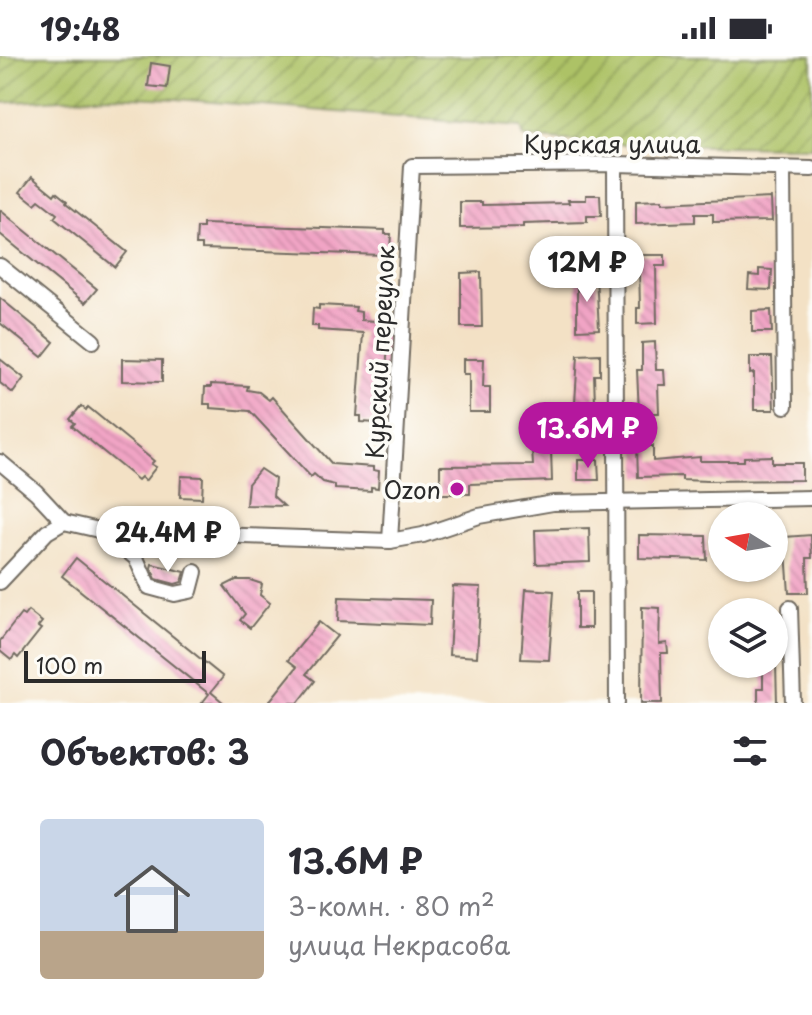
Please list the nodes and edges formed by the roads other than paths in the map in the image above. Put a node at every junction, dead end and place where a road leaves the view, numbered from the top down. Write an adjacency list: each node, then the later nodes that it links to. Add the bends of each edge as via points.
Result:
1 (615, 164): 2 (street, Курская улица); 3 (street, Курская улица); 10 (street)
2 (412, 166): 13 (street, Курский переулок)
3 (783, 168): 4 (street, Курская улица); 7 (street)
4 (812, 169)
5 (0, 266): 6 (street)
6 (93, 341)
7 (785, 406)
8 (0, 462): 11 (street)
9 (812, 498): 10 (street)
10 (616, 501): 13 (street, via 528,506); 17 (street)
11 (64, 522): 12 (street); 15 (street, via 47,532)
12 (103, 531): 13 (street); 14 (street, via 136,558 149,587 175,594 190,591)
13 (390, 541)
14 (195, 572)
15 (0, 582)
16 (790, 608): 18 (street)
17 (617, 703)
18 (793, 703)

